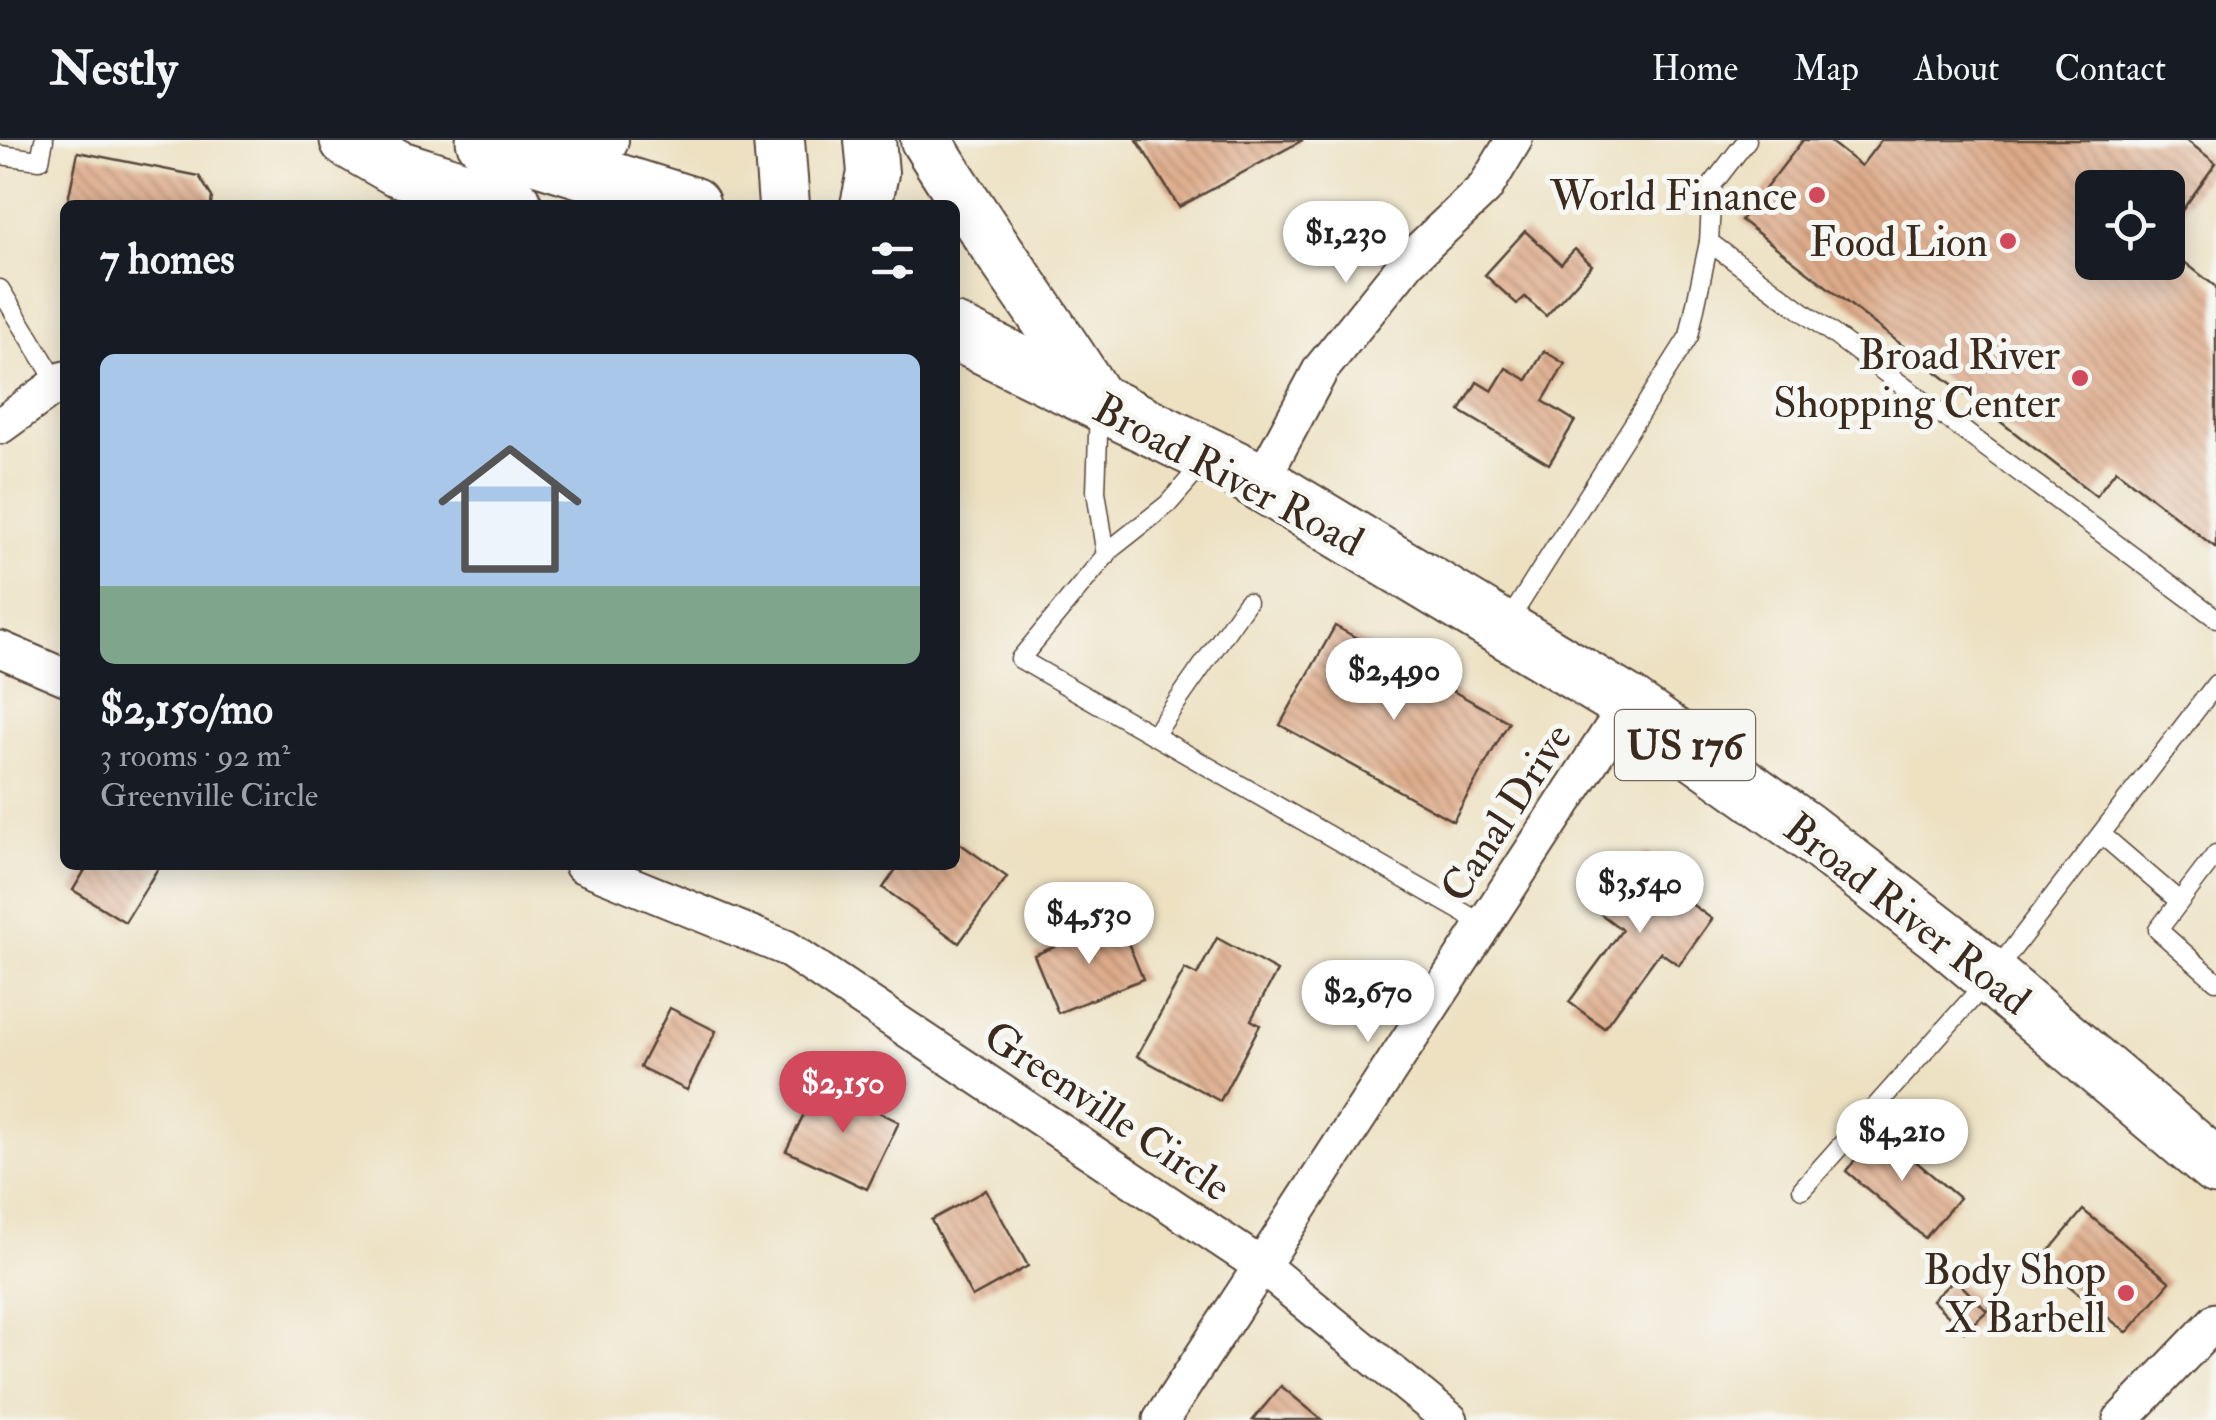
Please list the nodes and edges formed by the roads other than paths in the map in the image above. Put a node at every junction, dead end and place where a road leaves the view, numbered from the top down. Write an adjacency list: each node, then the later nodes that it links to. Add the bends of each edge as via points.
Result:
1 (44, 140): 10 (lane, via 40,160)
2 (348, 140): 12 (main road, via 397,168)
3 (484, 140): 11 (main road)
4 (602, 140): 11 (main road)
5 (779, 140): 14 (main road)
6 (870, 140): 15 (main road)
7 (926, 140): 21 (main road)
8 (1514, 140): 24 (street, via 1485,188 1408,261 1321,368)
9 (1747, 140): 16 (lane, via 1712,184)
10 (0, 155)
11 (540, 158): 13 (main road)
12 (498, 200)
13 (676, 200)
14 (784, 200)
15 (867, 200)
16 (1709, 242): 27 (lane); 28 (lane, via 1689,336)
17 (0, 289): 19 (lane)
18 (960, 334): 21 (main road, Broad River Road / US 176)
19 (60, 378)
20 (60, 382): 22 (street)
21 (1100, 403): 23 (main road, Broad River Road / US 176); 25 (lane, via 1096,491)
22 (0, 426)
23 (1209, 456): 24 (main road, Broad River Road / US 176); 25 (lane, via 1168,504)
24 (1260, 483): 28 (main road, Broad River Road / US 176)
25 (1108, 552): 33 (lane, via 1020,659)
26 (1246, 602): 33 (lane)
27 (2216, 618)
28 (1503, 629): 32 (main road, Broad River Road / US 176)
29 (0, 649): 30 (street)
30 (60, 675)
31 (2216, 684): 34 (lane)
32 (1628, 704): 38 (street, Canal Drive); 39 (main road, Broad River Road / US 176, via 1805,830)
33 (1154, 735): 38 (lane)
34 (2102, 834): 37 (lane); 39 (lane)
35 (2216, 854): 37 (lane)
36 (594, 870): 43 (street, Greenville Circle, via 786,948)
37 (2179, 901): 40 (lane, via 2158,930)
38 (1485, 924): 43 (street, Canal Drive)
39 (1991, 977): 41 (main road, Broad River Road / US 176); 42 (lane)
40 (2216, 981)
41 (2216, 1167)
42 (1802, 1189)
43 (1263, 1267): 45 (street, Canal Drive); 46 (street, Greenville Circle)
44 (2216, 1322): 47 (street)
45 (1160, 1420)
46 (1450, 1420)
47 (2121, 1420)

